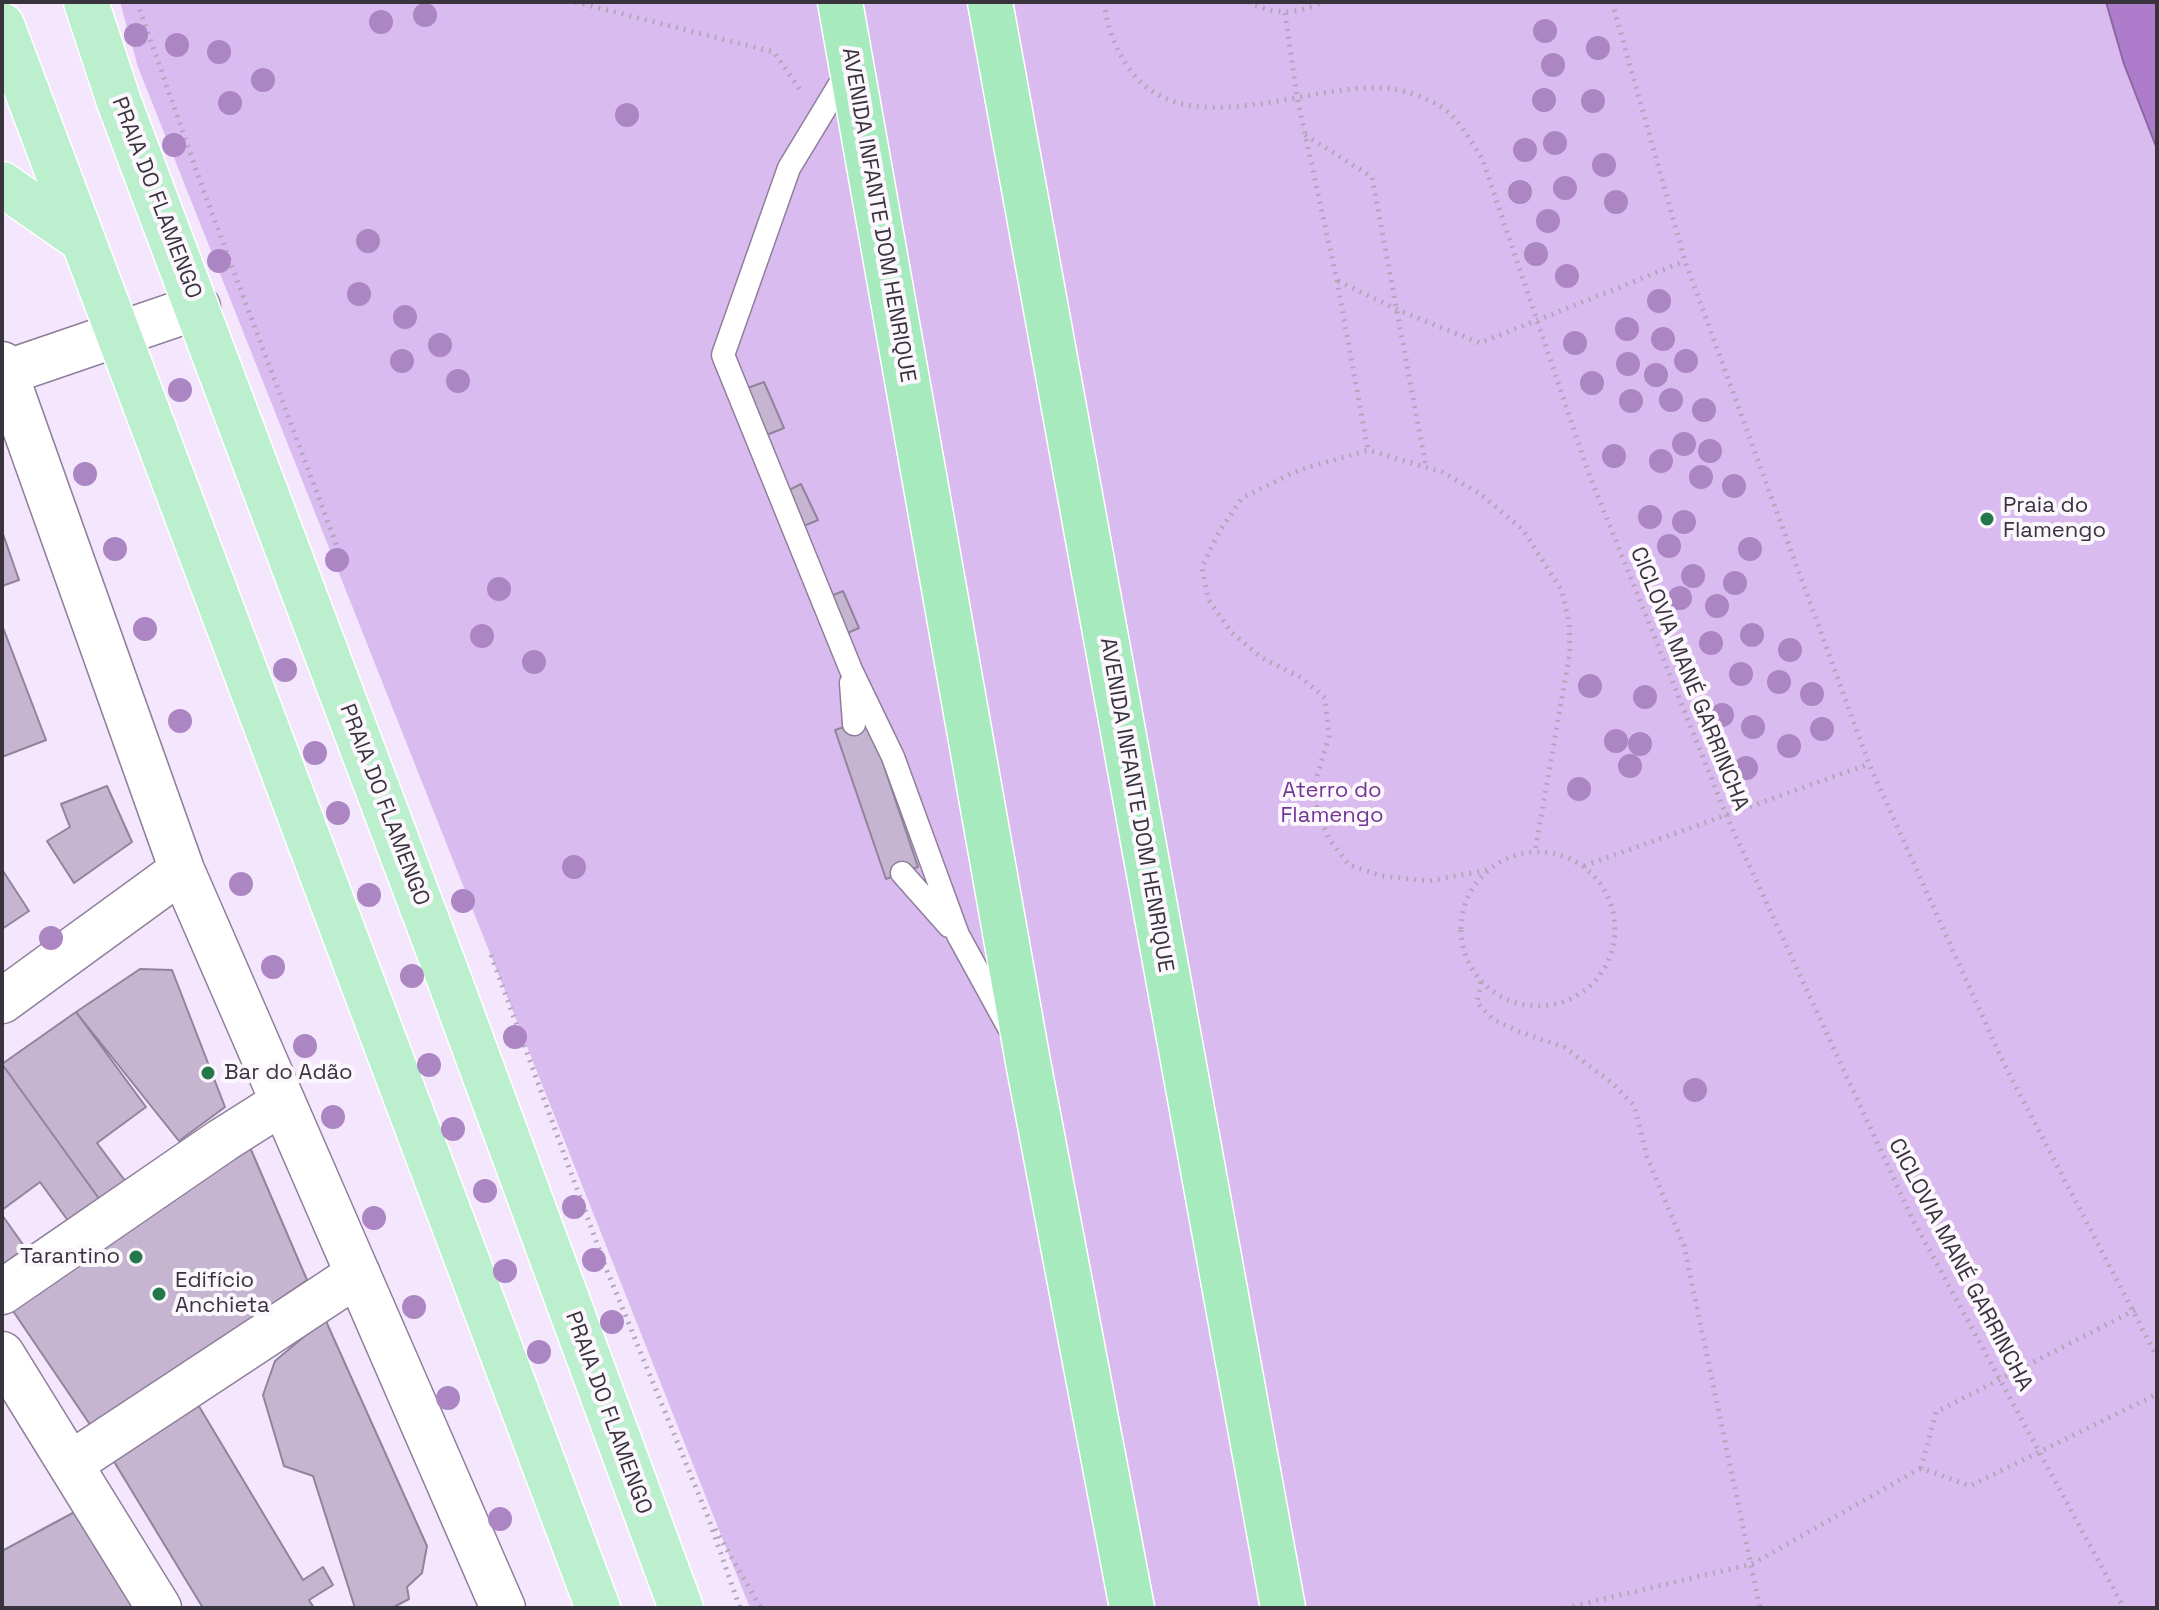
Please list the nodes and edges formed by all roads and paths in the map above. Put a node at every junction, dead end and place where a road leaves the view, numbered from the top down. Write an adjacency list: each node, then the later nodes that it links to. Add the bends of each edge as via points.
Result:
1 (86, 2): 20 (main road, PRAIA DO FLAMENGO)
2 (137, 2): 27 (path)
3 (575, 2): 14 (path, via 774,52)
4 (990, 2): 64 (highway, AVENIDA INFANTE DOM HENRIQUE)
5 (1104, 2): 13 (path, CICLOVIA MANÉ GARRINCHA, via 1118,52 1139,82 1165,100 1244,106)
6 (1248, 2): 10 (path)
7 (1322, 2): 10 (path)
8 (1612, 2): 18 (path)
9 (841, 11): 12 (highway, AVENIDA INFANTE DOM HENRIQUE)
10 (1285, 13): 13 (path)
11 (2, 25): 17 (main road)
12 (851, 65): 14 (lane); 41 (highway, AVENIDA INFANTE DOM HENRIQUE)
13 (1297, 97): 15 (path); 22 (path, CICLOVIA MANÉ GARRINCHA, via 1341,89 1395,89 1440,107 1482,158)
14 (819, 118): 28 (lane, via 789,168 723,355)
15 (1305, 135): 19 (path); 21 (path, via 1372,177)
16 (2, 184): 17 (main road)
17 (82, 240): 23 (main road)
18 (1685, 261): 22 (path); 30 (path)
19 (1337, 281): 21 (path); 25 (path)
20 (198, 307): 23 (street); 60 (main road, PRAIA DO FLAMENGO)
21 (1398, 310): 22 (path, via 1480,343); 26 (path)
22 (1535, 322): 31 (path, CICLOVIA MANÉ GARRINCHA, via 1589,474)
23 (120, 334): 24 (street); 59 (main road)
24 (3, 370): 34 (street)
25 (1368, 450): 26 (path); 35 (path, via 1299,470 1242,498 1202,567 1208,599 1231,632 1325,698 1329,736 1314,786 1317,810 1329,839 1349,865 1382,876 1429,881)
26 (1426, 467): 32 (path, via 1479,493 1523,530 1562,591 1570,652)
27 (344, 566)
28 (851, 670): 29 (lane); 37 (lane, via 893,757)
29 (854, 724)
30 (1869, 764): 31 (path); 45 (path, via 2004,1064)
31 (1727, 817): 33 (path); 48 (path, CICLOVIA MANÉ GARRINCHA, via 1911,1216)
32 (1535, 851): 33 (path, via 1561,854); 35 (path)
33 (1584, 866): 39 (path, via 1603,885 1613,909 1615,936 1609,961 1594,982 1551,1006 1525,1006 1501,998)
34 (182, 870): 40 (street); 42 (street)
35 (1487, 870): 39 (path, via 1471,889 1460,938 1467,962)
36 (902, 873): 37 (lane)
37 (958, 935): 41 (lane)
38 (488, 949): 54 (path, via 606,1268)
39 (1481, 982): 55 (path, via 1477,1003 1493,1019 1564,1047 1634,1105 1647,1157 1684,1246)
40 (2, 1001)
41 (1028, 1062): 63 (highway, AVENIDA INFANTE DOM HENRIQUE)
42 (283, 1102): 43 (street); 44 (street)
43 (358, 1274): 52 (street); 58 (street)
44 (2, 1292)
45 (2135, 1310): 47 (path); 48 (path)
46 (2, 1354): 50 (street)
47 (2157, 1357)
48 (2001, 1380): 51 (path, CICLOVIA MANÉ GARRINCHA); 53 (path, via 1936,1412)
49 (2157, 1394): 51 (path)
50 (14, 1401): 52 (street)
51 (2040, 1452): 53 (path, via 1970,1486); 66 (path, CICLOVIA MANÉ GARRINCHA)
52 (70, 1464): 57 (street)
53 (1921, 1468): 55 (path)
54 (708, 1517): 61 (path); 62 (path)
55 (1752, 1564): 56 (path); 65 (path)
56 (1568, 1607)
57 (159, 1608)
58 (503, 1608)
59 (598, 1608)
60 (681, 1608)
61 (740, 1608)
62 (761, 1608)
63 (1132, 1608)
64 (1283, 1608)
65 (1760, 1608)
66 (2124, 1608)

